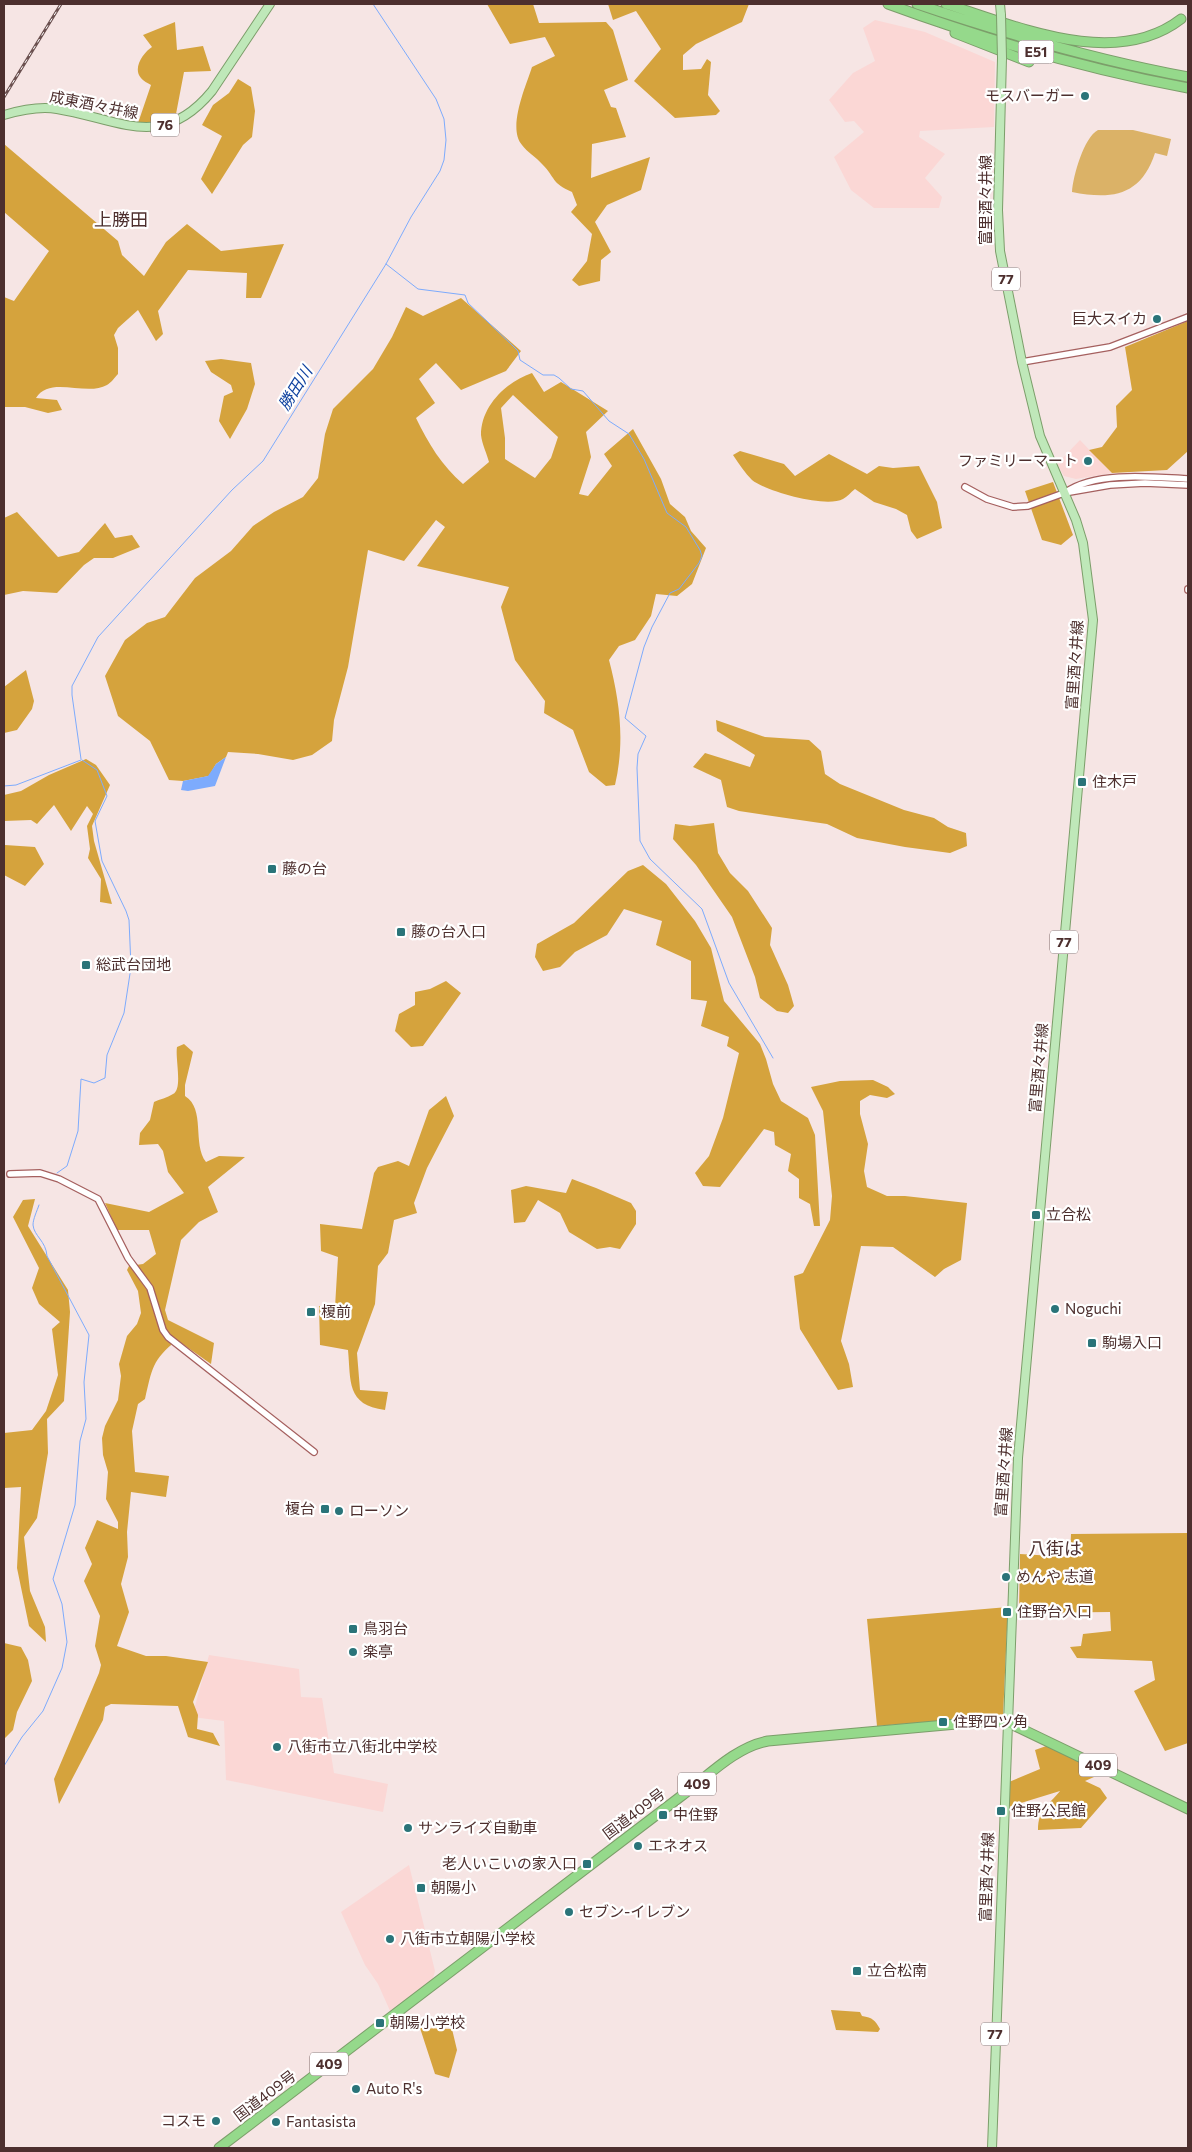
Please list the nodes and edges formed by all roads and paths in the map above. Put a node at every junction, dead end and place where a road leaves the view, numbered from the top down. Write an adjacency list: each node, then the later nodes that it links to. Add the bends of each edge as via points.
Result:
1 (270, 4): 11 (main road, 成東酒々井線 / 76, via 212,91 179,120 142,128 56,109 20,110)
2 (888, 4): 6 (highway, E51)
3 (917, 4): 9 (highway, E51, via 1046,45)
4 (946, 4): 7 (highway, via 1029,30 1089,42 1142,40)
5 (1000, 4): 13 (main road, 富里酒々井線 / 77, bridge, via 999,242)
6 (907, 11): 8 (highway, via 941,28); 10 (highway, E51, via 993,40 1090,67)
7 (1181, 19)
8 (1029, 62)
9 (1188, 77)
10 (1188, 88)
11 (4, 115)
12 (1188, 317): 13 (street, via 1110,347)
13 (1022, 362): 17 (main road, 富里酒々井線 / 77, via 1040,436)
14 (1188, 478): 17 (street, via 1105,479 1074,486)
15 (1188, 485): 17 (street, via 1128,483)
16 (965, 487): 17 (street, via 1012,507 1028,506)
17 (1064, 493): 20 (main road, 富里酒々井線 / 77, via 1083,543 1093,632 1018,1458)
18 (10, 1174): 19 (street, via 40,1173 59,1178 98,1199 128,1258 150,1288 163,1330 168,1336)
19 (314, 1452)
20 (1007, 1722): 21 (highway, 国道409号 / 409); 22 (highway, 国道409号 / 409, via 768,1741 744,1749); 23 (main road, 富里酒々井線 / 77)
21 (1188, 1809)
22 (219, 2148)
23 (992, 2148)

